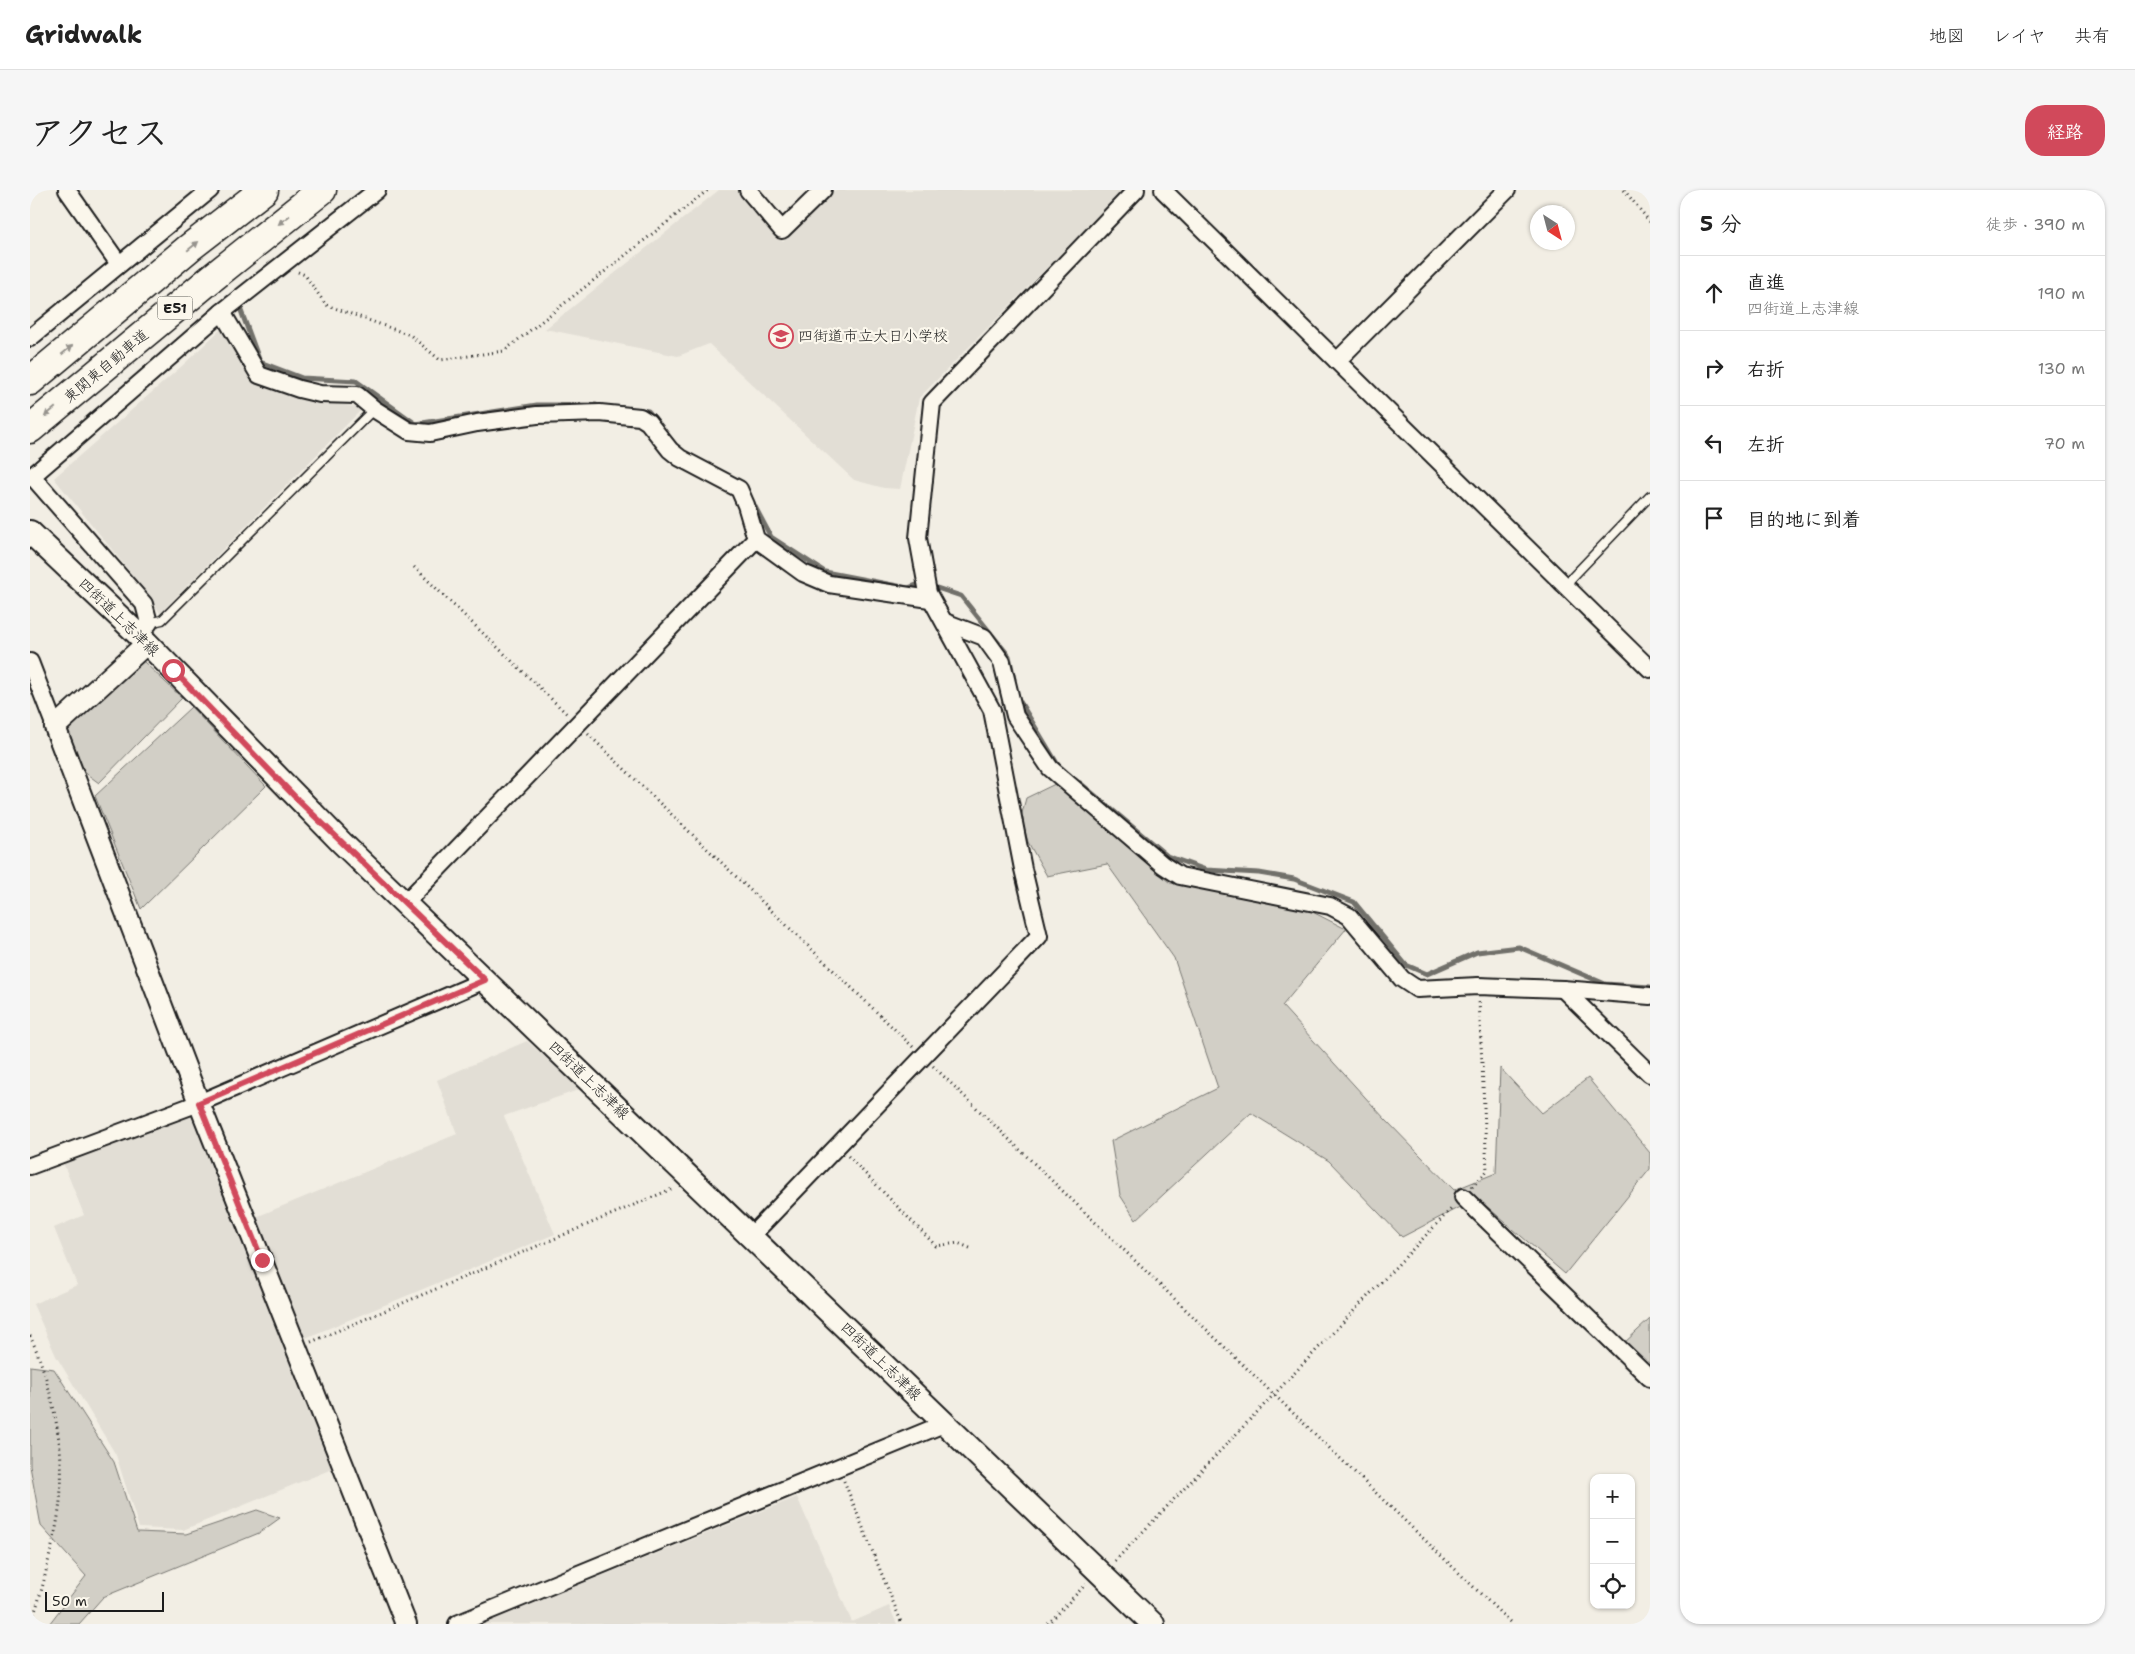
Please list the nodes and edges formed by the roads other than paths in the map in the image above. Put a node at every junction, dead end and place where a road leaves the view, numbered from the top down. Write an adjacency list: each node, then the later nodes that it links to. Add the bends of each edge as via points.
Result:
1 (66, 190): 11 (street)
2 (210, 190): 11 (street)
3 (264, 190): 15 (highway, E51, one-way to 3)
4 (322, 190): 17 (highway, 東関東自動車道 / E51, one-way to 17)
5 (377, 190): 12 (street)
6 (748, 190): 7 (street, via 782,230)
7 (823, 190)
8 (1136, 190): 23 (street, via 932,402 918,538)
9 (1163, 190): 14 (street)
10 (1507, 190): 14 (street)
11 (119, 264): 13 (street)
12 (222, 312): 16 (street, via 259,375 320,394 357,395); 18 (street)
13 (30, 338)
14 (1337, 361): 22 (street)
15 (30, 381)
16 (374, 409): 21 (street, via 410,431 430,433 537,415 600,413 640,416 680,458 739,489); 25 (lane)
17 (30, 429)
18 (31, 477): 25 (street, via 144,604)
19 (1650, 496): 22 (lane)
20 (36, 537): 25 (main road, 四街道上志津線)
21 (756, 539): 23 (street, via 803,573 829,584); 29 (street)
22 (1564, 586): 27 (street)
23 (929, 596): 24 (street)
24 (944, 622): 31 (street, via 984,637 1002,662 1015,716 1050,768 1180,876 1330,906 1349,916 1402,979 1417,989 1478,986); 37 (street, via 992,710 1023,869 1040,936)
25 (145, 634): 28 (street); 29 (main road, 四街道上志津線, via 299,801)
26 (30, 662): 28 (street)
27 (1650, 669)
28 (55, 726): 34 (street)
29 (404, 903): 30 (main road, 四街道上志津線)
30 (485, 980): 34 (street); 37 (main road, 四街道上志津線)
31 (1563, 989): 32 (street); 33 (street)
32 (1650, 996)
33 (1650, 1074)
34 (199, 1103): 35 (street); 40 (street)
35 (30, 1166)
36 (1463, 1197): 38 (street)
37 (752, 1236): 39 (main road, 四街道上志津線)
38 (1650, 1378)
39 (946, 1423): 41 (street); 42 (main road, 四街道上志津線)
40 (406, 1624)
41 (457, 1624)
42 (1154, 1624)

